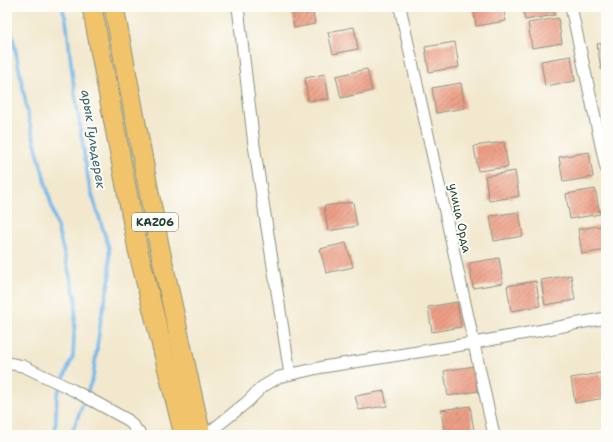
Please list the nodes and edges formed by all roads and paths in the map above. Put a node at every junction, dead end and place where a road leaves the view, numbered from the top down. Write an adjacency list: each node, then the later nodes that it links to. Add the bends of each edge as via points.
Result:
1 (92, 7): 12 (highway, KАZ06, via 138,250)
2 (114, 7): 13 (highway, KАZ06, via 159,246)
3 (238, 7): 10 (street, via 254,145)
4 (400, 7): 8 (street, улица Орда)
5 (571, 7): 6 (street)
6 (606, 168)
7 (606, 318): 8 (street)
8 (474, 343): 10 (street, via 323,366); 15 (street, улица Орда)
9 (7, 363): 11 (street, via 23,366 73,390 128,420)
10 (290, 374): 14 (street, via 262,387 248,402)
11 (141, 435)
12 (184, 435)
13 (201, 435)
14 (206, 435)
15 (494, 435)

